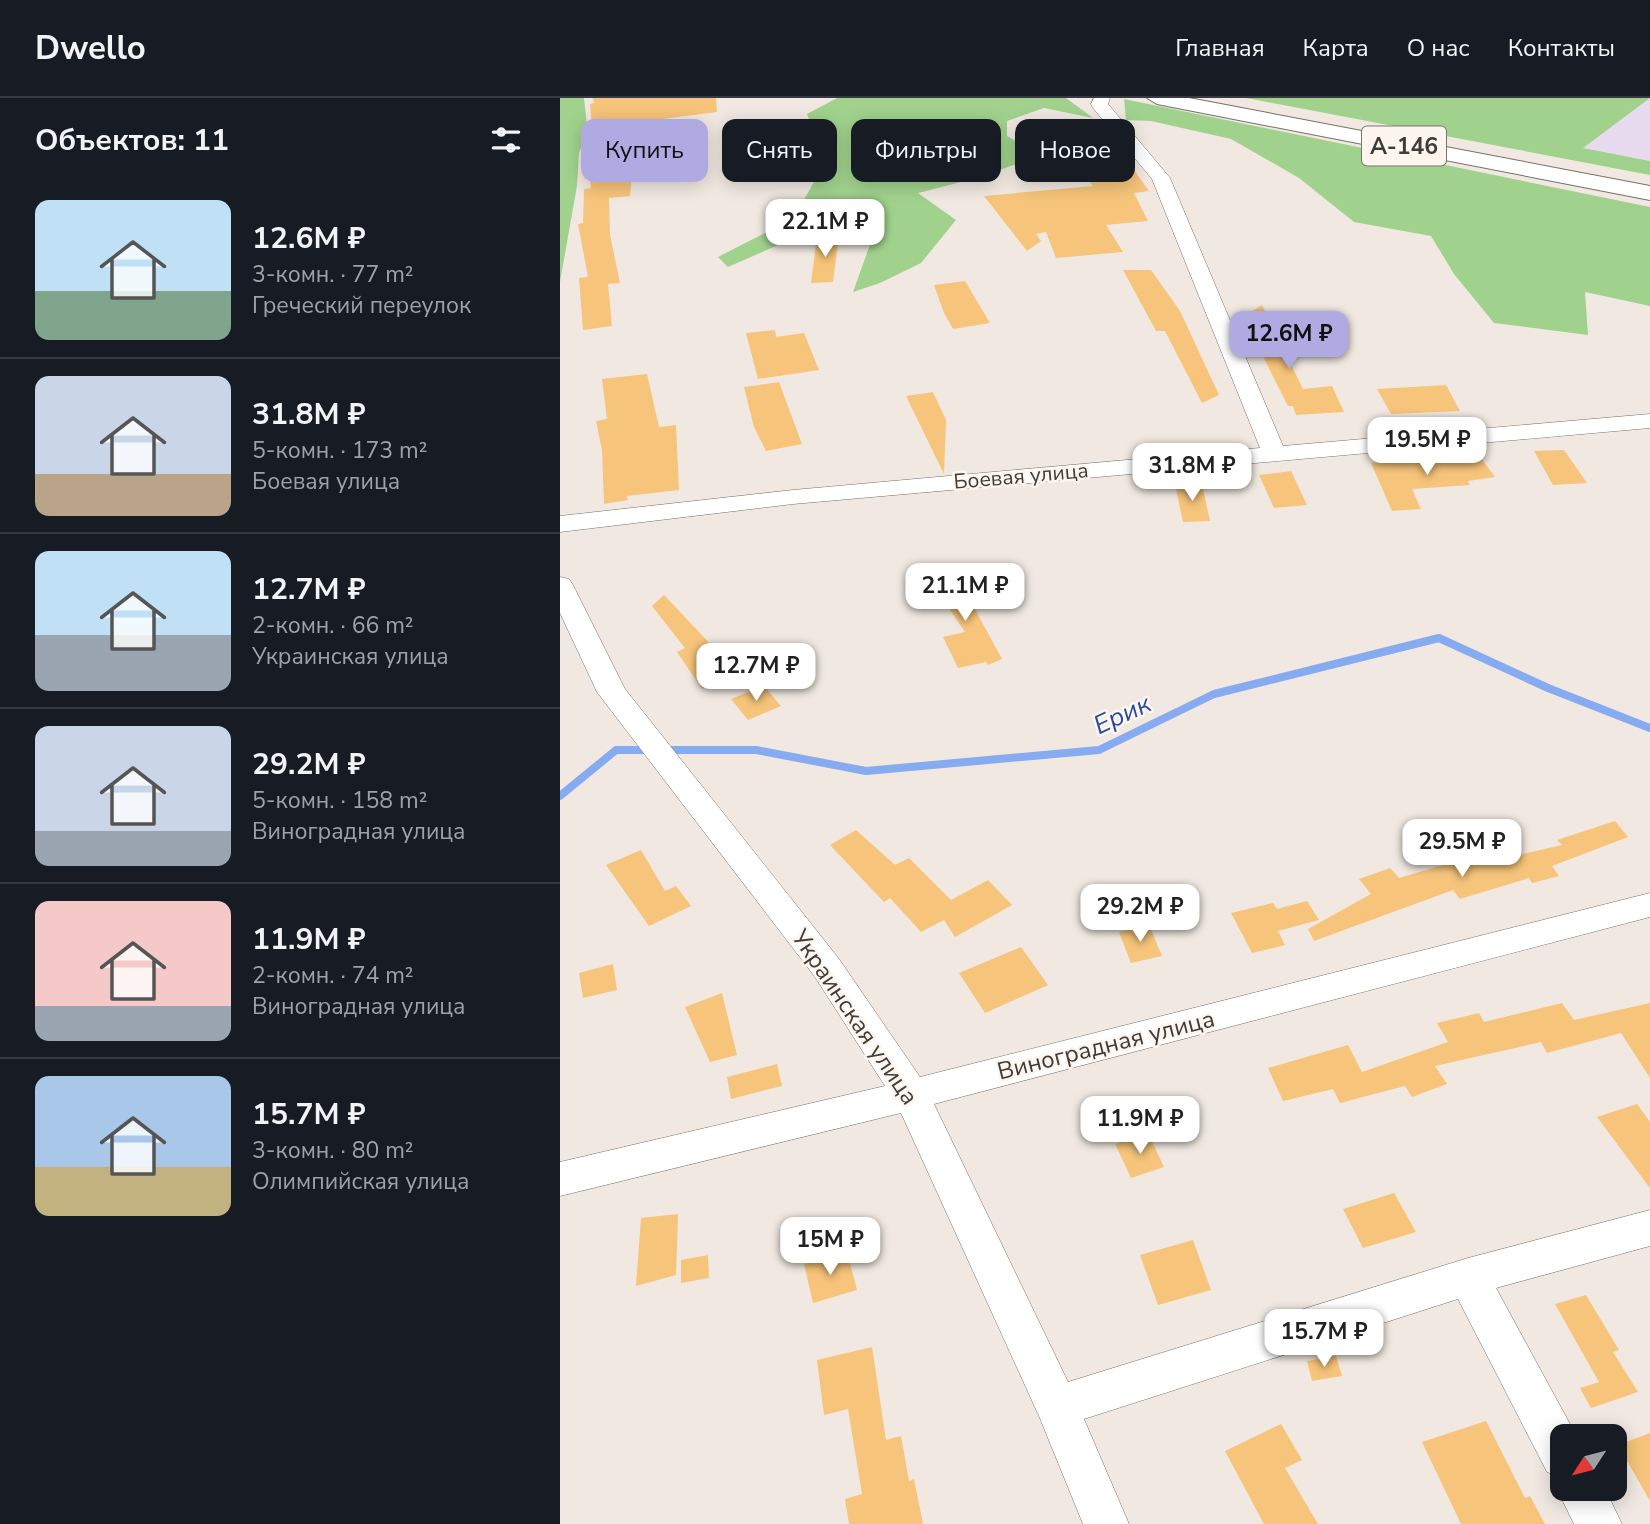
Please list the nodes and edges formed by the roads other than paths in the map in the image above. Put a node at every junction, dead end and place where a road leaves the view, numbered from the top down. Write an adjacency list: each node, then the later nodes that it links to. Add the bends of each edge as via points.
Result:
1 (1101, 98): 5 (street, via 1098,104 1161,178)
2 (1157, 98): 3 (highway, А-146)
3 (1650, 193)
4 (1650, 421): 5 (street, Боевая улица)
5 (1274, 453): 6 (street, Боевая улица, via 793,497)
6 (560, 524)
7 (560, 585): 9 (street, Украинская улица, via 612,692 827,968)
8 (1650, 905): 9 (street, Виноградная улица)
9 (911, 1095): 10 (street, Виноградная улица); 13 (street, Украинская улица)
10 (560, 1179)
11 (1650, 1227): 12 (street)
12 (1468, 1277): 13 (street); 14 (street)
13 (1056, 1407): 16 (street, Украинская улица)
14 (1550, 1432)
15 (1587, 1502): 17 (street)
16 (1106, 1524)
17 (1599, 1524)

